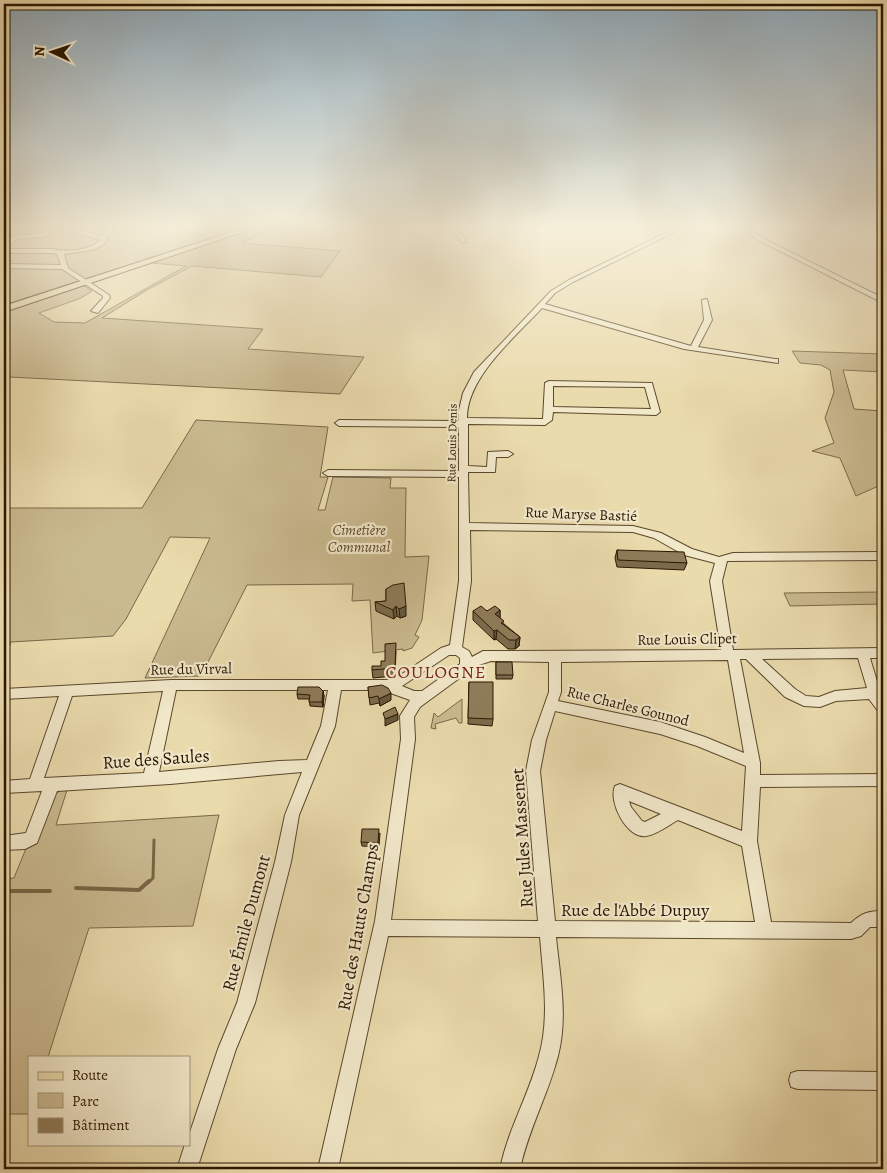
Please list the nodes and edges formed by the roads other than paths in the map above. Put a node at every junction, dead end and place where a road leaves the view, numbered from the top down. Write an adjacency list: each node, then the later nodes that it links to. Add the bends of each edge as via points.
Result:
1 (83, 283): 8 (main road)
2 (86, 283): 9 (street, via 108,298)
3 (568, 283): 7 (street, Rue Louis Denis)
4 (847, 283): 6 (street)
5 (705, 300): 10 (street, via 708,320)
6 (883, 301)
7 (540, 306): 10 (street); 13 (street, Rue Louis Denis, via 477,374 465,397)
8 (4, 309)
9 (95, 311)
10 (693, 349): 11 (street)
11 (775, 361)
12 (549, 409): 12 (street, via 549,383 649,385 656,412); 13 (street, via 545,422)
13 (463, 422): 14 (street); 16 (street, Rue Louis Denis)
14 (339, 423)
15 (508, 454): 16 (street, via 491,454 492,470)
16 (464, 472): 17 (street); 18 (street, Rue Louis Denis)
17 (328, 473)
18 (464, 526): 20 (street, Rue Maryse Bastié, via 633,529 652,533 688,552); 21 (street, Rue Louis Denis, via 464,590)
19 (883, 556): 20 (street, via 732,557)
20 (721, 561): 24 (street, via 716,581)
21 (459, 651): 26 (street, Rue Louis Clipet); 28 (street, Rue Louis Denis, via 467,659); 29 (street, Rue du Virval, via 445,651)
22 (883, 653): 23 (street, Rue Louis Clipet)
23 (863, 654): 25 (street, Rue Louis Clipet); 34 (street)
24 (731, 655): 25 (street, Rue Louis Clipet); 27 (street, Rue Louis Clipet); 39 (street)
25 (749, 655): 34 (street, via 790,693 804,701 820,702 835,696)
26 (491, 656): 27 (street, Rue Louis Clipet); 28 (street, Rue Louis Clipet)
27 (555, 657): 37 (street, Rue Jules Massenet)
28 (465, 667): 36 (street, Rue des Hauts Champs)
29 (406, 678): 32 (street, Rue du Virval); 36 (street, via 404,686)
30 (171, 684): 31 (street, Rue du Virval); 33 (street, Rue du Virval); 41 (street)
31 (335, 686): 32 (street, Rue du Virval); 40 (street, Rue Émile Dumont, via 328,726)
32 (379, 686): 36 (street, Rue du Virval)
33 (67, 690): 35 (street, Rue du Virval); 45 (street)
34 (872, 693): 38 (street)
35 (4, 694)
36 (416, 695): 51 (street, Rue des Hauts Champs, via 407,716 408,739)
37 (552, 704): 39 (street, Rue Charles Gounod, via 660,728); 52 (street, Rue Jules Massenet, via 539,740 533,771)
38 (883, 707)
39 (753, 762): 43 (street)
40 (312, 766): 41 (street, Rue des Saules); 56 (street, Rue Émile Dumont, via 292,815 246,1003)
41 (150, 779): 44 (street, Rue des Saules)
42 (883, 780): 43 (street)
43 (753, 781): 48 (street)
44 (52, 784): 45 (street, Rue des Saules); 49 (street, via 32,838 24,842)
45 (35, 785): 46 (street, Rue des Saules)
46 (4, 787)
47 (677, 813): 48 (street)
48 (749, 841): 53 (street)
49 (4, 843)
50 (883, 919): 53 (street, Rue de l'Abbé Dupuy, via 867,919 850,931)
51 (381, 928): 52 (street, Rue de l'Abbé Dupuy); 57 (street, Rue des Hauts Champs)
52 (547, 930): 53 (street, Rue de l'Abbé Dupuy); 58 (street, Rue Jules Massenet, via 554,1012 552,1041 517,1137)
53 (764, 930)
54 (798, 1080): 55 (street)
55 (883, 1081)
56 (187, 1169)
57 (328, 1169)
58 (510, 1169)

